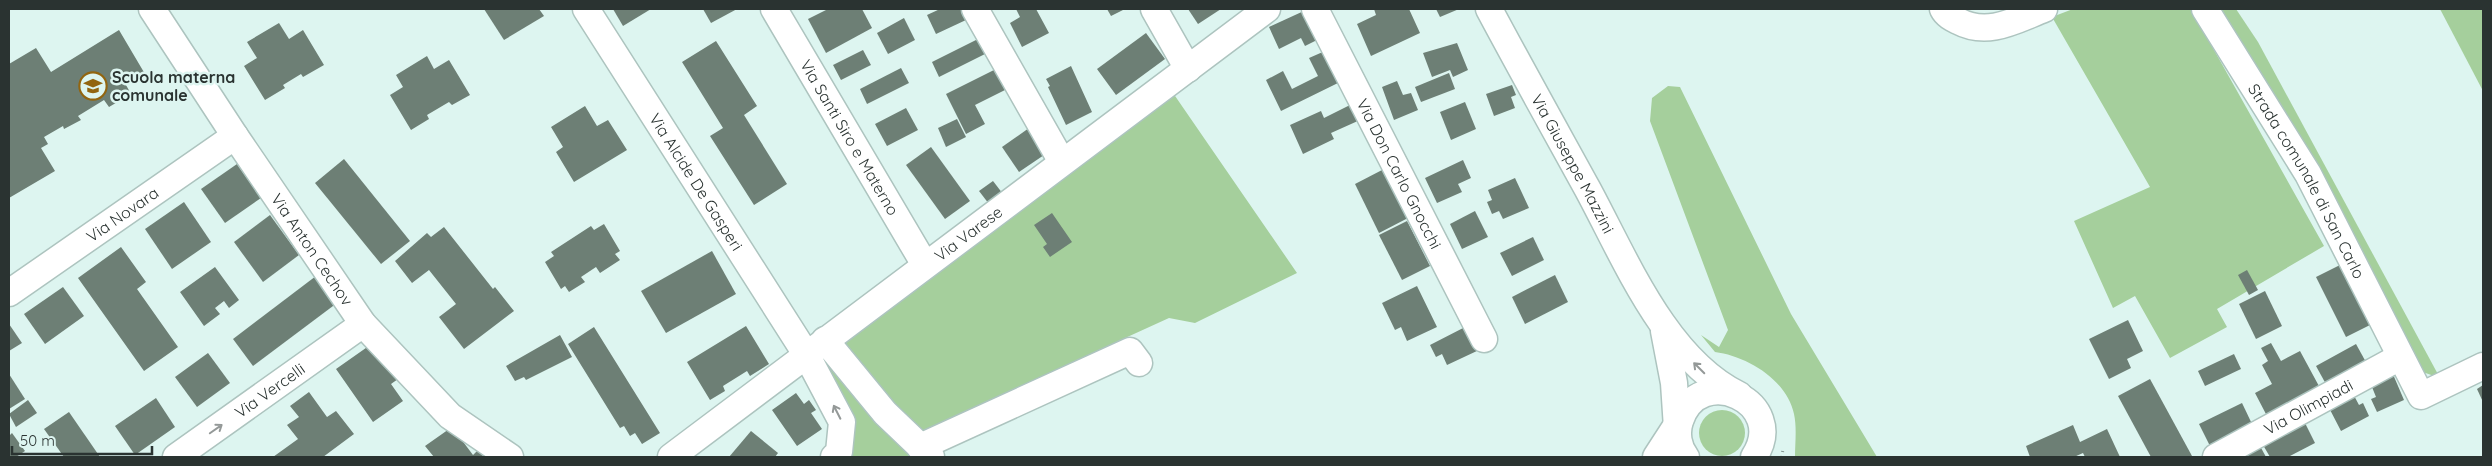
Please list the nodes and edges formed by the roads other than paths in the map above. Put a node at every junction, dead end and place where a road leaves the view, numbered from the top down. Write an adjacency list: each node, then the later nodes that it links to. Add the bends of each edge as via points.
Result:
1 (152, 9): 13 (street, Via Anton Cechov)
2 (586, 9): 20 (street, Via Alcide De Gasperi)
3 (774, 9): 15 (street, Via Santi Siro e Materno)
4 (975, 9): 14 (street)
5 (1154, 9): 12 (street)
6 (1267, 9): 12 (street, Via Varese)
7 (1315, 9): 19 (street, Via Don Carlo Gnocchi)
8 (1488, 9): 17 (street, Via Giuseppe Mazzini)
9 (1943, 9): 10 (street, via 1960,22 1986,29)
10 (2044, 9)
11 (2205, 9): 21 (street, Strada comunale di San Carlo, via 2308,174)
12 (1188, 68): 14 (street, Via Varese)
13 (235, 136): 16 (street, Via Novara); 18 (street, Via Anton Cechov)
14 (1062, 162): 15 (street, Via Varese)
15 (925, 265): 20 (street, Via Varese)
16 (9, 293)
17 (1659, 319): 24 (street, Via Giuseppe Mazzini, one-way to 17, via 1713,381 1698,368); 25 (street, Via Giuseppe Mazzini, via 1671,357)
18 (363, 324): 28 (street, Via Vercelli, one-way to 18); 29 (street, Via Anton Cechov, via 450,416)
19 (1484, 339)
20 (816, 347): 27 (street); 30 (street, Via Varese); 31 (street, one-way to 20, via 839,452 842,422)
21 (2400, 357): 23 (street, Strada comunale di San Carlo, via 2421,396); 33 (street, Via Olimpiadi)
22 (1139, 364): 27 (street, via 1130,352)
23 (2483, 366)
24 (1739, 395): 25 (street, via 1721,391 1693,400); 26 (street, Via Giuseppe Mazzini, via 1757,413)
25 (1681, 433): 32 (street)
26 (1765, 448)
27 (925, 452)
28 (176, 457)
29 (510, 457)
30 (671, 457)
31 (834, 457)
32 (1656, 457)
33 (2216, 457)

